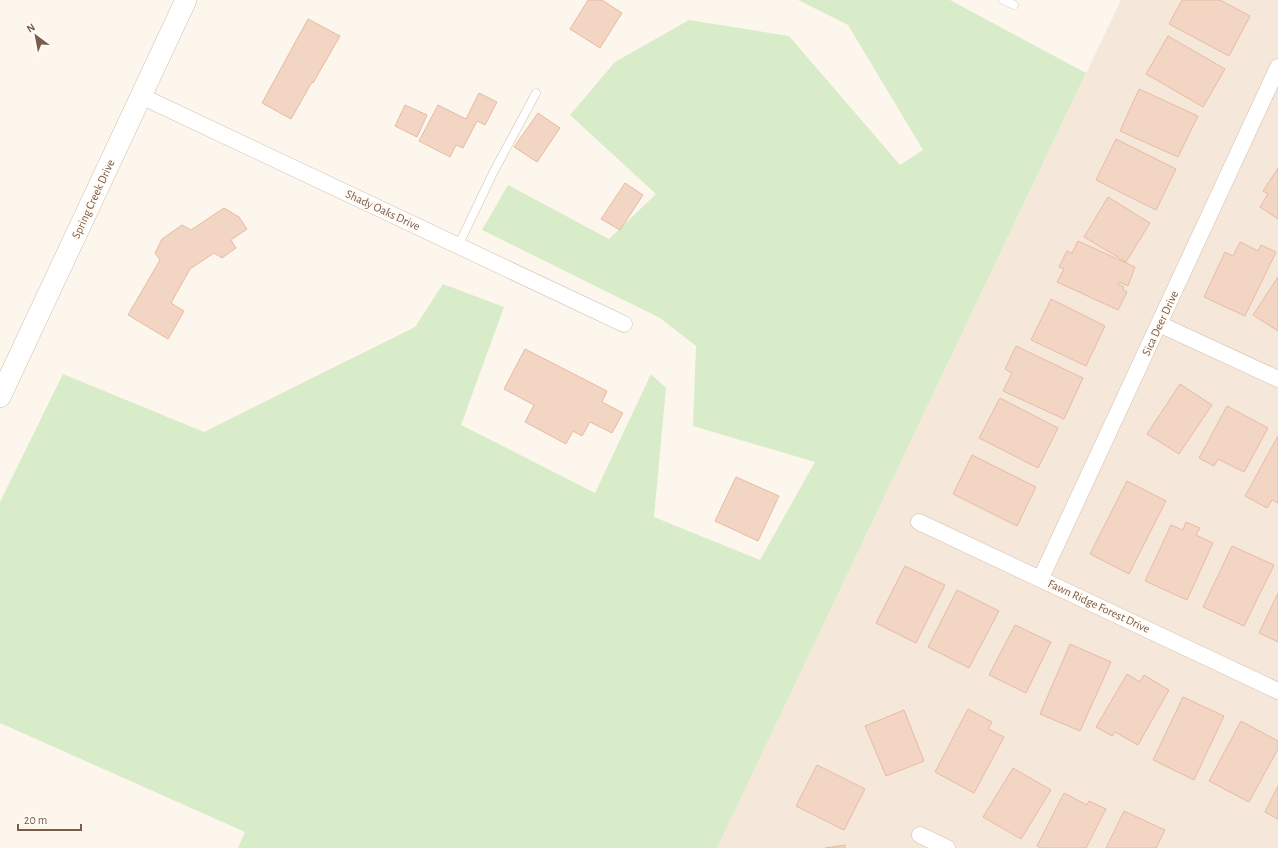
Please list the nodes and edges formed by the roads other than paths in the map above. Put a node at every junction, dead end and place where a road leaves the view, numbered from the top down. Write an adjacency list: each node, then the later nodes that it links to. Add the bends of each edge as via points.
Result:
1 (186, 0): 6 (street, Spring Creek Drive)
2 (1003, 0): 3 (lane)
3 (1014, 5)
4 (1278, 67): 9 (street, Sica Deer Drive)
5 (536, 93): 7 (lane)
6 (142, 96): 7 (street, Shady Oaks Drive); 11 (street, Spring Creek Drive)
7 (458, 246): 8 (street, Shady Oaks Drive)
8 (624, 324)
9 (1159, 324): 10 (street); 13 (street, Sica Deer Drive)
10 (1278, 379)
11 (0, 398)
12 (919, 522): 13 (street, Fawn Ridge Forest Drive)
13 (1041, 578): 14 (street, Fawn Ridge Forest Drive)
14 (1278, 691)
15 (920, 835): 16 (street)
16 (948, 848)

